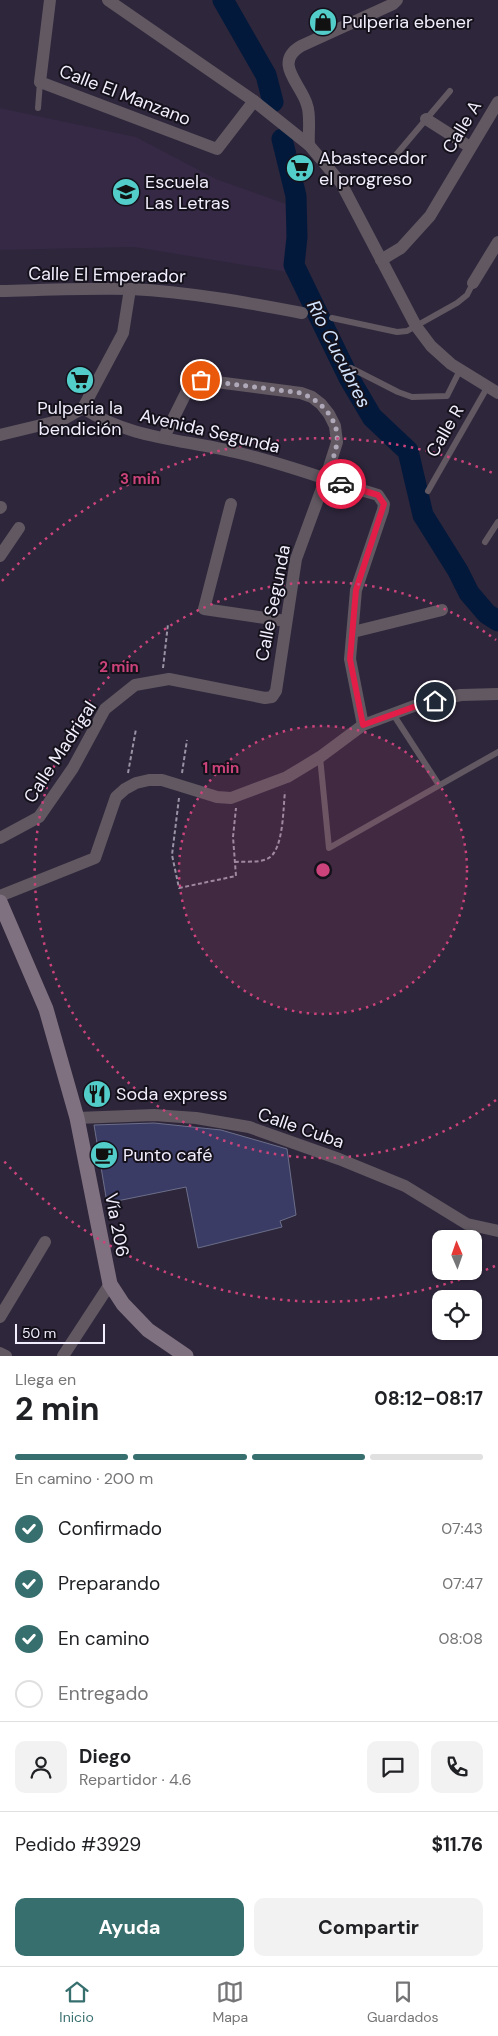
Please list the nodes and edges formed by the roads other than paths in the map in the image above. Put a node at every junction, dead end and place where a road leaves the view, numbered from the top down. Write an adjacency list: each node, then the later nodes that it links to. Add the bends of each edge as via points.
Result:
1 (50, 0): 4 (street, Calle El Manzano)
2 (108, 0): 6 (street)
3 (397, 0): 10 (street, via 301,46 291,54 290,73 307,105)
4 (40, 82): 6 (street, Calle El Manzano, via 217,149); 8 (lane)
5 (450, 91): 9 (lane)
6 (254, 101): 10 (street)
7 (498, 102): 11 (street, Calle A)
8 (38, 108)
9 (426, 119): 11 (street); 12 (lane)
10 (309, 145): 14 (street, via 341,183)
11 (470, 148): 14 (street, Calle A, via 430,216 401,248)
12 (390, 162)
13 (498, 242): 15 (street)
14 (381, 260): 20 (street)
15 (472, 283): 20 (lane, via 462,299)
16 (130, 289): 17 (street, Calle El Emperador); 18 (street, Calle El Emperador, via 230,299); 24 (street, via 123,333)
17 (0, 291)
18 (304, 314)
19 (332, 318): 20 (lane, via 398,332)
20 (416, 326): 22 (street, via 431,346)
21 (351, 368): 22 (lane, via 412,397 447,396)
22 (460, 370): 23 (street)
23 (493, 390): 28 (lane, Calle R)
24 (83, 408): 25 (street, via 62,420); 26 (street, Avenida Segunda, via 140,434)
25 (0, 435)
26 (164, 437): 27 (street, Avenida Segunda, via 239,452); 27 (street, Calle Segunda, via 190,387 201,380 301,393 321,404 335,426 337,442)
27 (325, 480): 35 (street, Calle Segunda, via 296,559); 36 (street, Avenida Segunda, via 378,495 384,504 356,590)
28 (428, 491)
29 (231, 504): 35 (street, via 204,609)
30 (498, 522): 32 (lane)
31 (19, 528): 33 (street)
32 (485, 542)
33 (0, 556)
34 (442, 610): 36 (street)
35 (286, 621): 38 (street, Calle Segunda, via 276,691 272,697)
36 (353, 632): 40 (street, via 350,659)
37 (498, 694): 39 (street, via 462,695)
38 (265, 698): 44 (street, Calle Madrigal, via 169,679 134,686 105,709 73,768 39,817)
39 (393, 714): 40 (street); 43 (lane)
40 (363, 725): 42 (street)
41 (498, 752): 43 (lane)
42 (320, 757): 43 (lane, via 329,848); 45 (street, via 287,777 231,798 217,797 162,780 136,782 116,797 94,858)
43 (439, 785)
44 (0, 838)
45 (0, 896)
46 (0, 902): 47 (main road, Vía 206, via 46,1008)
47 (76, 1118): 48 (street, Calle Cuba, via 154,1115 249,1127 405,1186 467,1224); 50 (main road, Vía 206)
48 (498, 1231)
49 (45, 1242): 51 (street)
50 (110, 1284): 54 (street); 55 (main road, Vía 206, via 122,1304 148,1330)
51 (0, 1317)
52 (0, 1352): 53 (street)
53 (6, 1356)
54 (63, 1356)
55 (186, 1356)

